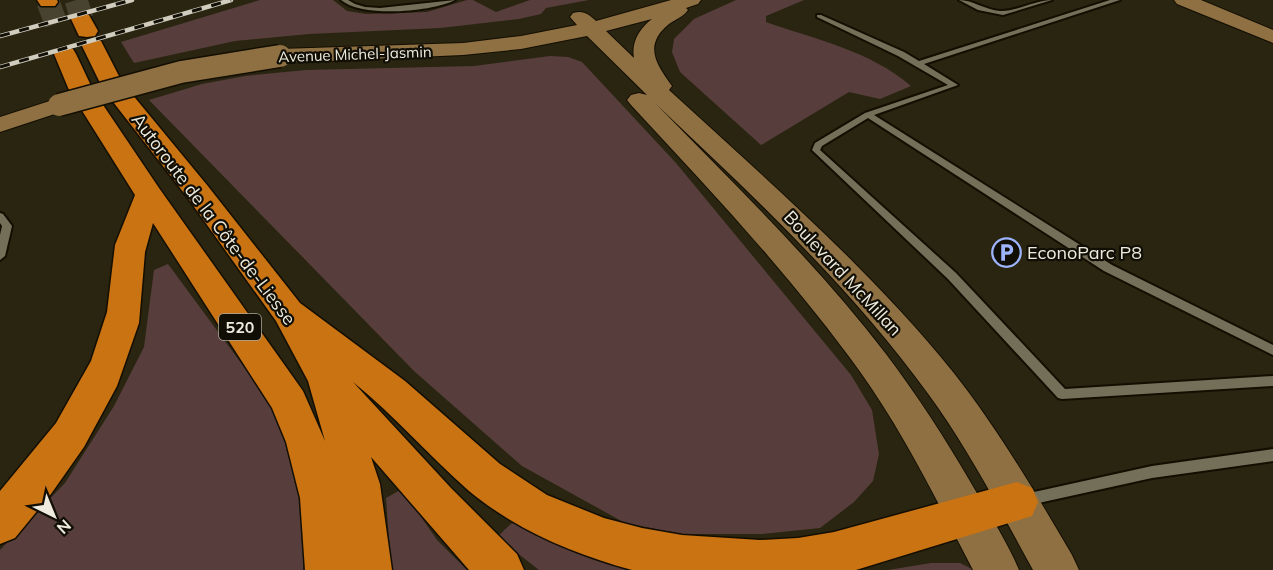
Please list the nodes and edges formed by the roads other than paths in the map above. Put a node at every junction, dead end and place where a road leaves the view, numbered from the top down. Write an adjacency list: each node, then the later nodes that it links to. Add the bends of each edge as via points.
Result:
1 (344, 0): 2 (lane, via 357,7 390,9)
2 (452, 0)
3 (642, 0): 11 (main road)
4 (691, 0): 11 (main road)
5 (698, 0): 17 (main road, via 658,22 642,51 646,68)
6 (962, 0): 7 (lane, via 1003,14)
7 (1049, 0)
8 (1117, 0): 13 (lane)
9 (1184, 0): 12 (main road)
10 (819, 16): 13 (lane)
11 (577, 24): 14 (main road, Avenue Michel-Jasmin, bridge, via 527,42 463,49 276,51); 17 (main road, Boulevard McMillan); 28 (main road, Boulevard McMillan, via 834,315 902,404)
12 (1273, 37)
13 (918, 64): 16 (lane, via 954,85)
14 (57, 100): 15 (main road, Avenue Michel-Jasmin); 18 (main road, Avenue Michel-Jasmin)
15 (0, 113)
16 (868, 115): 23 (lane, via 1108,268); 25 (lane, via 818,145 816,150 952,276 1062,394)
17 (690, 121): 27 (main road, Boulevard McMillan, via 791,217 897,330 961,411)
18 (0, 125)
19 (149, 195): 22 (highway, Autoroute de la Côte-de-Liesse / 520, via 81,90 74,37); 29 (highway, via 129,250 125,309 96,392 50,464); 30 (highway, Autoroute de la Côte-de-Liesse / 520, via 289,402 306,442 321,498)
20 (0, 216): 21 (lane, via 7,226)
21 (0, 256)
22 (288, 312): 24 (highway, Autoroute de la Côte-de-Liesse / 520); 28 (highway, via 393,393 499,489 566,526 619,546 659,557 751,566 845,551)
23 (1273, 351)
24 (326, 379): 31 (highway, Autoroute de la Côte-de-Liesse / 520, via 359,484); 32 (highway)
25 (1273, 381)
26 (1273, 455): 27 (lane, via 1152,472)
27 (1017, 502): 28 (highway); 34 (main road, Boulevard McMillan)
28 (966, 514): 33 (main road, Boulevard McMillan)
29 (0, 523)
30 (328, 570)
31 (369, 570)
32 (501, 570)
33 (997, 570)
34 (1057, 570)

